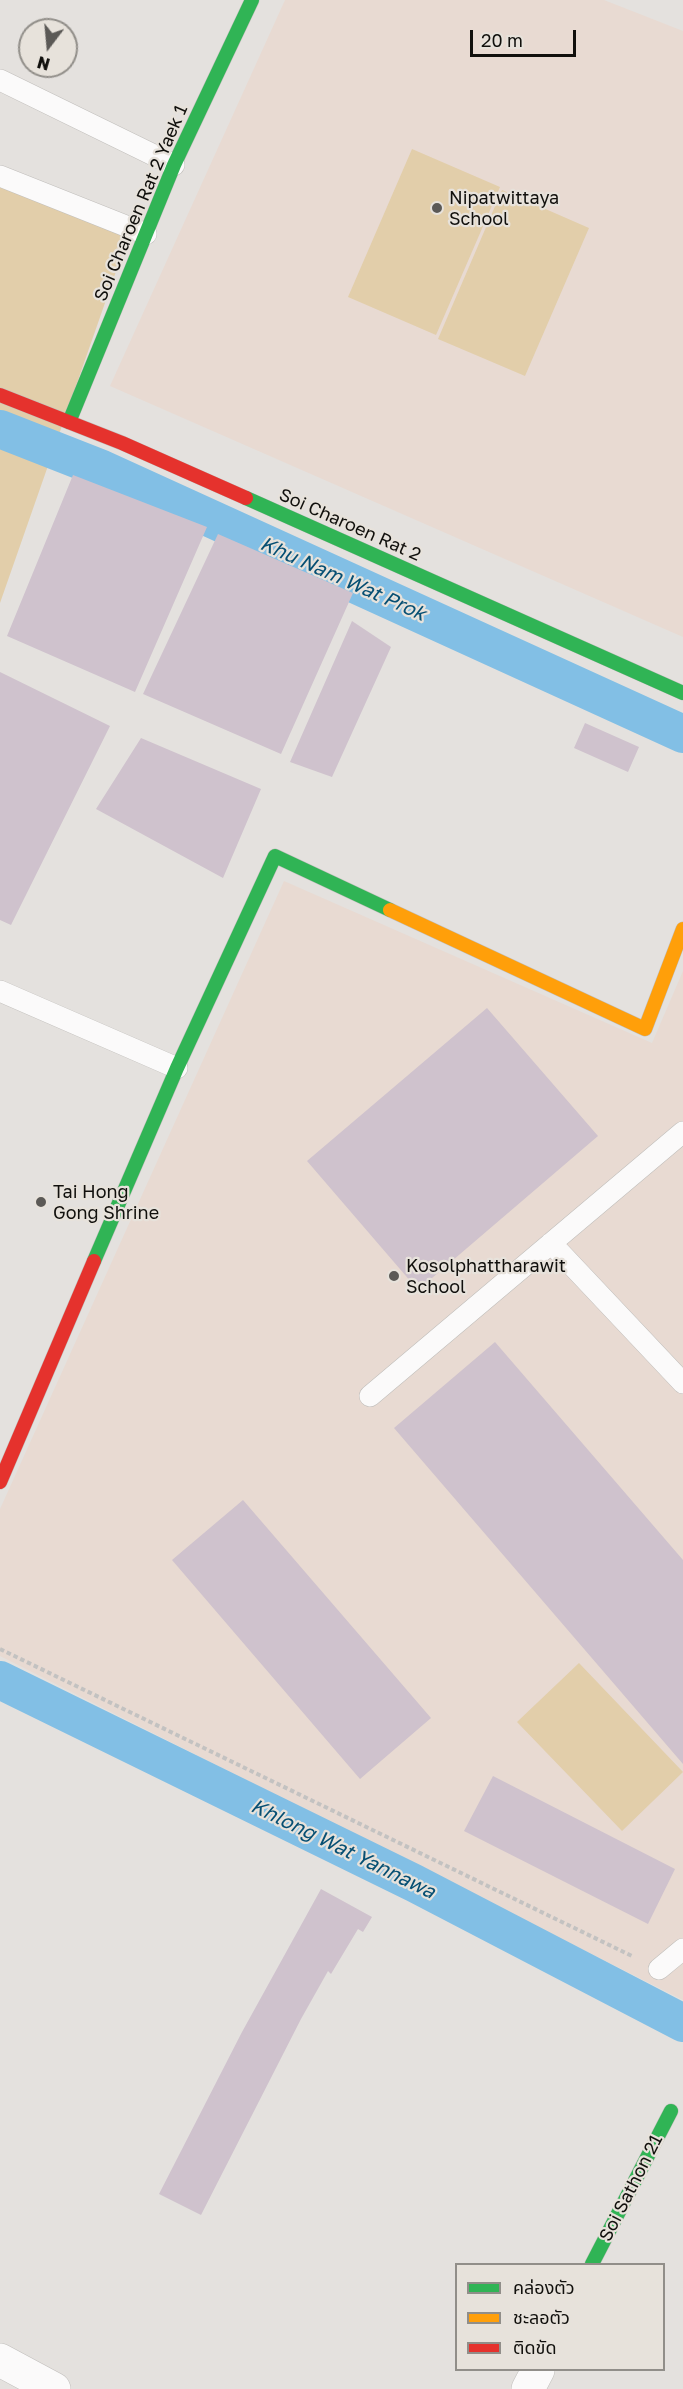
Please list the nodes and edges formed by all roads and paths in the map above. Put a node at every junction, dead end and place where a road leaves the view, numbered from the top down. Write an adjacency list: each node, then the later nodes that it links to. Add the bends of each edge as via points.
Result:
1 (252, 0): 3 (street, Soi Charoen Rat 2 Yaek 1)
2 (0, 80): 3 (lane)
3 (174, 165): 5 (street, Soi Charoen Rat 2 Yaek 1)
4 (0, 176): 5 (lane)
5 (146, 234): 7 (street, Soi Charoen Rat 2 Yaek 1)
6 (0, 395): 7 (street, Soi Charoen Rat 2)
7 (69, 422): 8 (street, Soi Charoen Rat 2)
8 (683, 693)
9 (683, 929): 11 (street, via 645,1029 275,855)
10 (0, 991): 11 (lane)
11 (177, 1068): 16 (street)
12 (683, 1132): 13 (lane)
13 (551, 1243): 14 (lane); 15 (lane)
14 (683, 1383)
15 (370, 1396)
16 (0, 1482)
17 (0, 1649): 19 (path)
18 (683, 1949): 19 (lane)
19 (659, 1969)
20 (671, 2111): 21 (street, Soi Sathon 21)
21 (593, 2263)
22 (0, 2360): 24 (street)
23 (537, 2371): 25 (street)
24 (54, 2389)
25 (528, 2389)

